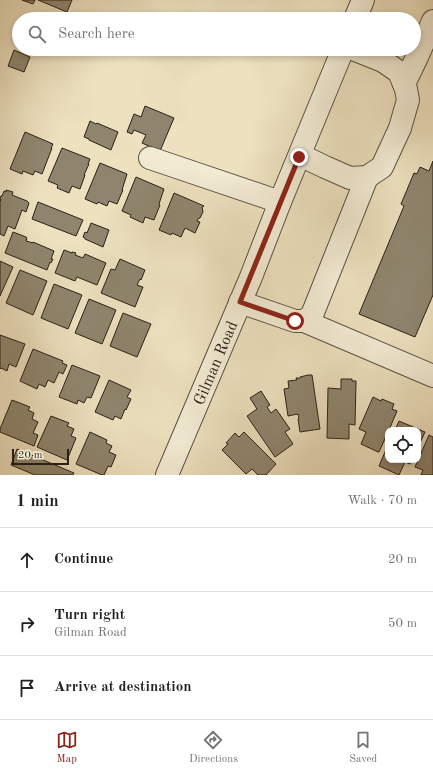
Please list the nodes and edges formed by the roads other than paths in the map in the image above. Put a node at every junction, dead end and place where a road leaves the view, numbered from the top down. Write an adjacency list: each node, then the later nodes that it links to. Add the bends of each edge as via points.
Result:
1 (363, 0): 2 (street)
2 (358, 12)
3 (433, 21): 4 (street)
4 (421, 48)
5 (340, 56): 9 (street, Gilman Road)
6 (369, 56): 8 (street, via 399,72)
7 (417, 56): 8 (street)
8 (404, 84): 11 (street, via 408,100 400,128 382,167)
9 (300, 155): 11 (street, via 350,178); 12 (street, Gilman Road)
10 (150, 158): 12 (street)
11 (367, 178): 14 (street, via 312,315)
12 (280, 202): 13 (street, Gilman Road)
13 (240, 302): 14 (street, via 295,321); 16 (street, Gilman Road)
14 (304, 321): 15 (street)
15 (433, 376)
16 (167, 475)

